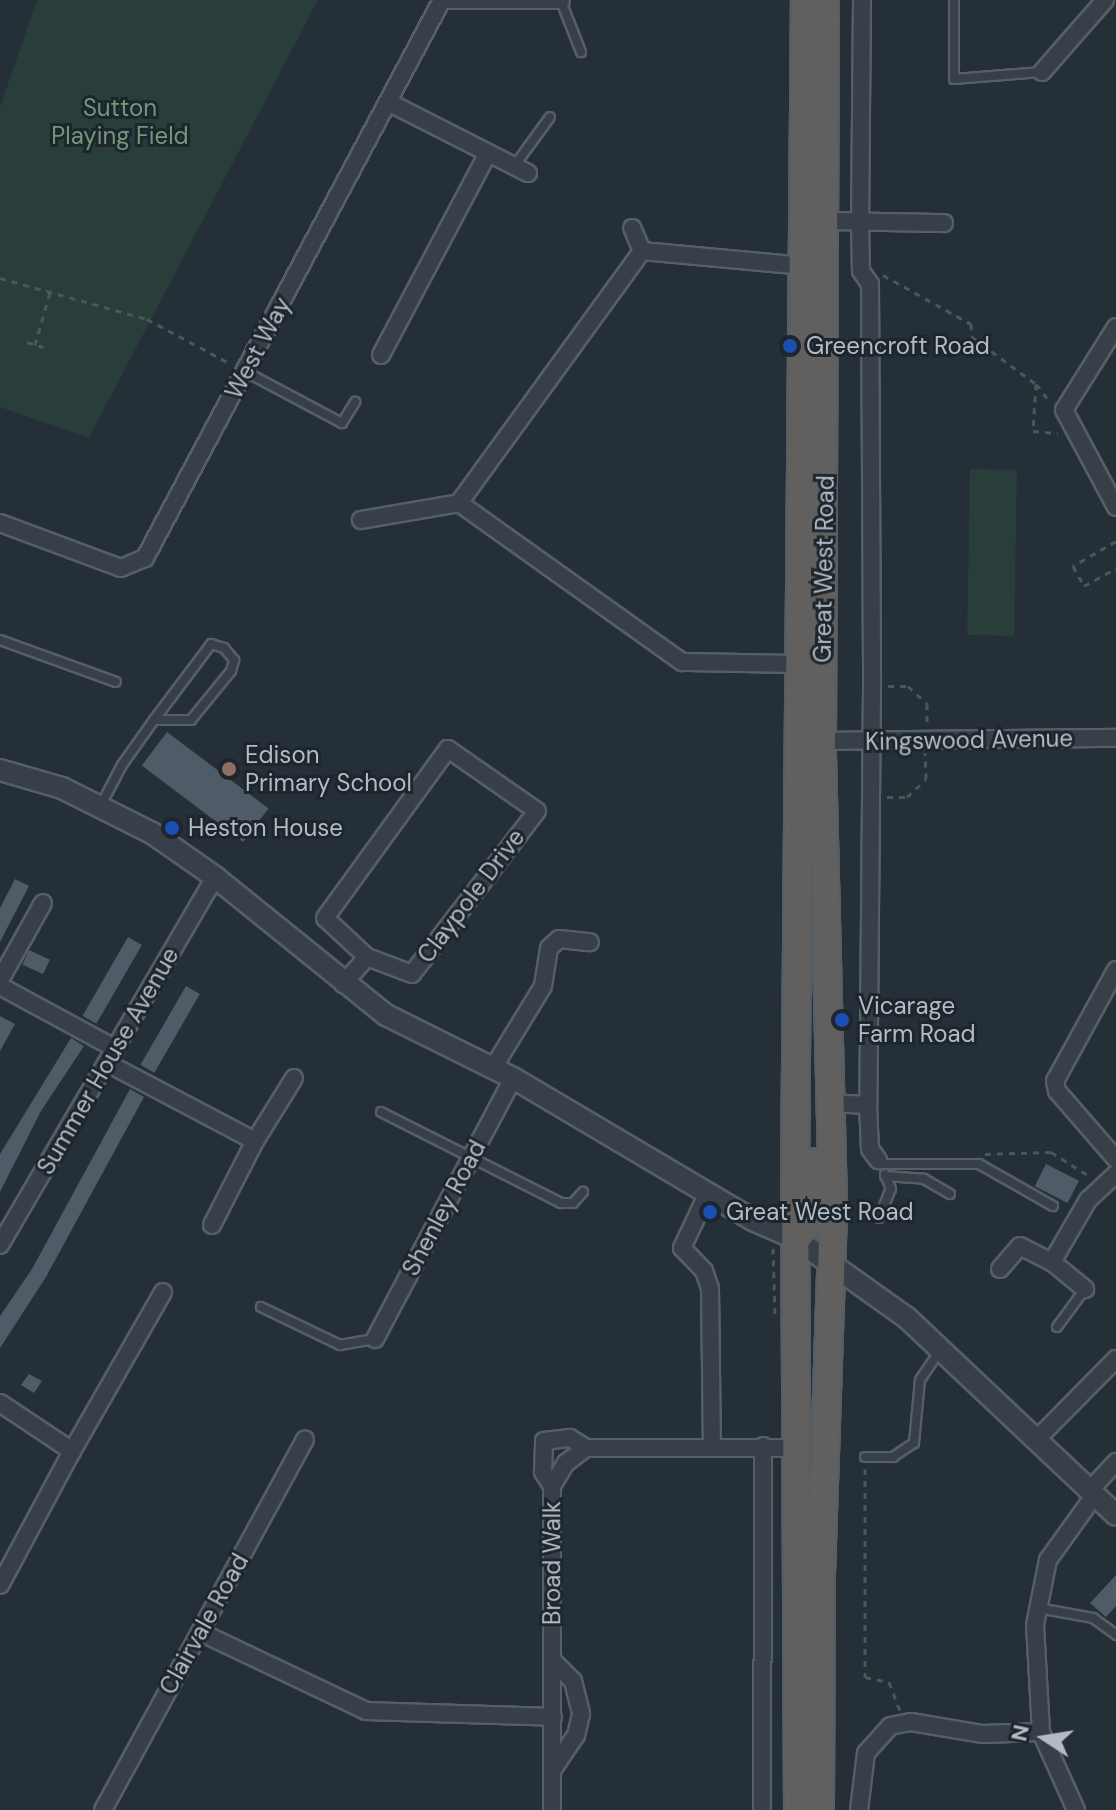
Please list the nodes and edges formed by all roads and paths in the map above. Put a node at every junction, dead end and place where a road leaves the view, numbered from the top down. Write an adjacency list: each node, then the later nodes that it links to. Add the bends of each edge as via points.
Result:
1 (442, 0): 11 (street, West Way)
2 (449, 0): 3 (street)
3 (561, 0): 9 (lane)
4 (805, 0): 20 (highway, Great West Road)
5 (825, 0): 15 (highway, Great West Road)
6 (862, 0): 16 (street)
7 (954, 0): 10 (lane, via 954,79)
8 (1105, 0): 10 (street)
9 (581, 52)
10 (1042, 72)
11 (388, 102): 13 (street); 29 (street, West Way)
12 (550, 117): 14 (lane)
13 (487, 155): 14 (street); 28 (street)
14 (521, 169)
15 (825, 221): 16 (street); 46 (highway, Great West Road)
16 (860, 221): 17 (street); 21 (street)
17 (944, 223)
18 (632, 228): 19 (street)
19 (642, 251): 20 (street); 34 (street)
20 (804, 266): 41 (highway, Great West Road)
21 (861, 271): 30 (path, via 887,276 971,324 972,337); 43 (street, via 870,284)
22 (0, 278): 23 (path)
23 (50, 292): 26 (path); 29 (path, via 147,319)
24 (1116, 327): 32 (street)
25 (27, 342): 26 (path)
26 (35, 345): 27 (path)
27 (43, 347)
28 (381, 355)
29 (246, 372): 31 (lane, via 342,423); 37 (street, West Way, via 145,558 135,566 121,568)
30 (1036, 384): 32 (path); 33 (path, via 1033,431)
31 (355, 402)
32 (1064, 410): 33 (street)
33 (1075, 434): 35 (street)
34 (459, 503): 36 (street); 41 (street, via 682,662)
35 (1116, 507)
36 (361, 520)
37 (0, 523)
38 (1116, 541): 39 (path, via 1073,566 1084,586)
39 (1116, 568)
40 (0, 640): 42 (lane)
41 (802, 664): 78 (highway, Great West Road)
42 (116, 682)
43 (872, 685): 47 (street); 48 (path, via 908,686 927,704)
44 (154, 720): 44 (lane, via 211,644 224,648 234,660 231,671 191,720); 51 (lane)
45 (1116, 738): 48 (street, Kingswood Avenue)
46 (822, 741): 47 (street, Kingswood Avenue); 65 (highway, Great West Road)
47 (872, 741): 48 (street, Kingswood Avenue); 50 (street)
48 (926, 741): 50 (path, via 926,779 907,797)
49 (0, 770): 51 (street)
50 (872, 797): 63 (street)
51 (101, 805): 52 (street)
52 (215, 877): 58 (street); 59 (street, Summer House Avenue)
53 (43, 903): 57 (street)
54 (590, 942): 60 (street, via 559,939 549,948 543,986)
55 (367, 957): 55 (street, Claypole Drive, via 325,918 448,749 537,811 412,974); 58 (street)
56 (1116, 970): 68 (street, via 1058,1074 1057,1091)
57 (0, 983): 59 (street)
58 (343, 984): 60 (street, via 386,1015)
59 (111, 1056): 66 (street); 79 (street, Summer House Avenue)
60 (493, 1068): 62 (street)
61 (294, 1078): 66 (street)
62 (513, 1078): 67 (street, Shenley Road); 73 (street)
63 (868, 1105): 65 (street); 69 (street, via 870,1149)
64 (381, 1112): 67 (lane)
65 (827, 1116): 78 (highway, via 814,1149 813,1220); 81 (highway, Great West Road)
66 (255, 1141): 77 (street)
67 (471, 1158): 72 (lane, via 561,1203 573,1203); 88 (street, Shenley Road)
68 (1116, 1159)
69 (879, 1162): 71 (lane); 75 (lane, via 979,1164)
70 (1116, 1174): 80 (street, via 1088,1200)
71 (885, 1176): 74 (lane, via 924,1179); 76 (lane, via 891,1189)
72 (583, 1192)
73 (708, 1193): 78 (street); 94 (street, via 682,1248 704,1271 710,1288)
74 (950, 1194)
75 (1053, 1206)
76 (879, 1218)
77 (212, 1225)
78 (785, 1241): 81 (street); 86 (path); 97 (highway, Great West Road)
79 (0, 1245)
80 (1052, 1262): 82 (street, via 1020,1246); 83 (street)
81 (831, 1264): 89 (street); 117 (highway, Great West Road)
82 (1000, 1269)
83 (1085, 1289): 87 (lane)
84 (163, 1292): 98 (street)
85 (261, 1307): 88 (lane, via 340,1345)
86 (773, 1313)
87 (1057, 1327)
88 (375, 1339)
89 (942, 1348): 93 (street); 99 (lane, via 920,1380 914,1443 893,1457)
90 (1116, 1359): 93 (street)
91 (0, 1403): 98 (street)
92 (305, 1439): 106 (street, Clairvale Road)
93 (1036, 1440): 102 (street)
94 (712, 1446): 95 (street); 96 (street)
95 (763, 1446): 97 (street); 115 (street)
96 (586, 1448): 101 (street, Broad Walk, via 566,1463); 101 (street, via 570,1438 544,1441 543,1472)
97 (799, 1448): 116 (highway, Great West Road)
98 (72, 1451): 104 (street)
99 (865, 1457): 110 (path, via 865,1677 889,1682)
100 (1116, 1462): 102 (street)
101 (552, 1486): 108 (street, Broad Walk)
102 (1091, 1493): 103 (street); 105 (street, via 1048,1560)
103 (1116, 1515)
104 (0, 1585)
105 (1037, 1608): 107 (lane, via 1093,1618); 111 (street)
106 (200, 1632): 109 (street, via 366,1711); 113 (street, Clairvale Road)
107 (1116, 1635)
108 (553, 1661): 109 (street, Broad Walk); 112 (street, via 573,1681 581,1714 576,1735)
109 (553, 1717): 112 (street, Broad Walk)
110 (903, 1723): 111 (street, via 998,1736); 118 (street, via 883,1731 866,1753)
111 (1041, 1732): 119 (street)
112 (553, 1770): 114 (street, Broad Walk)
113 (103, 1810)
114 (552, 1810)
115 (762, 1810)
116 (798, 1810)
117 (820, 1810)
118 (859, 1810)
119 (1076, 1810)

